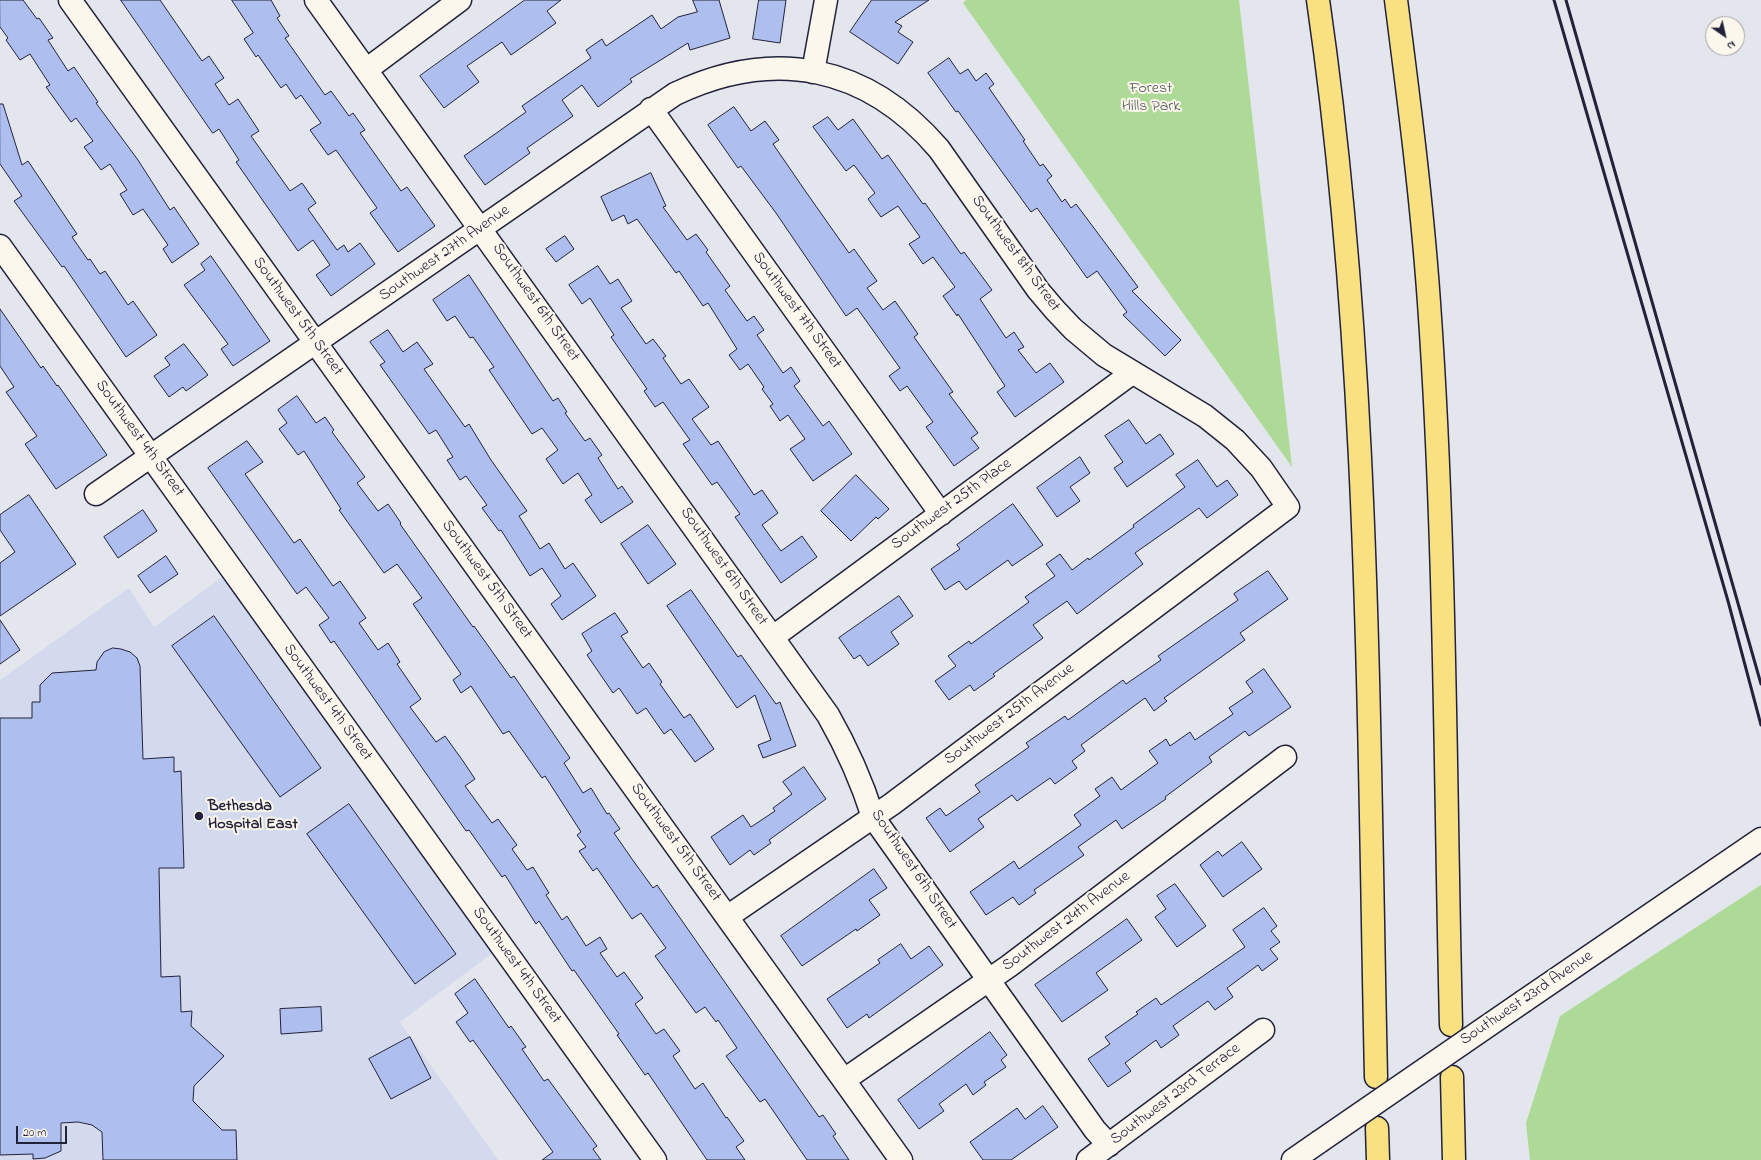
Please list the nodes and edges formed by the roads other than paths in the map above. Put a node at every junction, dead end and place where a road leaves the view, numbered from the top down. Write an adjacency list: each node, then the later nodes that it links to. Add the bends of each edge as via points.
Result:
1 (70, 0): 12 (street, Southwest 5th Street)
2 (316, 0): 7 (street, Southwest 6th Street)
3 (460, 0): 7 (street)
4 (826, 0): 8 (street)
5 (1318, 0): 26 (highway, via 1342,198 1357,382 1365,566)
6 (1396, 0): 24 (highway, via 1418,178 1436,416)
7 (366, 70): 10 (street, Southwest 6th Street)
8 (814, 72): 9 (street, Southwest 27th Avenue, via 771,68 728,73 675,94); 13 (street, Southwest 8th Street, via 855,84 880,97 904,113 925,132 1055,310 1099,351)
9 (651, 109): 10 (street, Southwest 27th Avenue); 17 (street, Southwest 7th Street)
10 (482, 229): 12 (street, Southwest 27th Avenue); 18 (street, Southwest 6th Street)
11 (0, 246): 14 (street, Southwest 4th Street)
12 (316, 343): 14 (street, Southwest 27th Avenue); 22 (street, Southwest 5th Street)
13 (1132, 373): 16 (street, Southwest 8th Street, via 1190,406 1235,440 1261,468); 17 (street, Southwest 25th Place)
14 (151, 457): 15 (street, Southwest 27th Avenue); 30 (street, Southwest 4th Street)
15 (96, 494)
16 (1288, 507): 20 (street, Southwest 25th Avenue)
17 (941, 514): 18 (street, Southwest 25th Place)
18 (773, 637): 20 (street, Southwest 6th Street, via 828,715 849,752)
19 (1285, 758): 23 (street, Southwest 24th Avenue)
20 (873, 817): 22 (street, Southwest 25th Avenue); 23 (street, Southwest 6th Street)
21 (1753, 844): 33 (street, Southwest 23rd Avenue, bridge)
22 (727, 917): 27 (street, Southwest 5th Street)
23 (989, 980): 27 (street, Southwest 24th Avenue); 29 (street, Southwest 6th Street, via 1095,1130)
24 (1451, 1025)
25 (1263, 1030): 29 (street, Southwest 23rd Terrace)
26 (1376, 1078)
27 (844, 1080): 31 (street, Southwest 5th Street)
28 (1377, 1128): 34 (highway)
29 (1109, 1145): 32 (street, Southwest 23rd Terrace)
30 (655, 1160)
31 (901, 1160)
32 (1088, 1160)
33 (1293, 1160)
34 (1378, 1160)
35 (1454, 1160): 36 (highway, via 1452,1079)
36 (1466, 1160)

